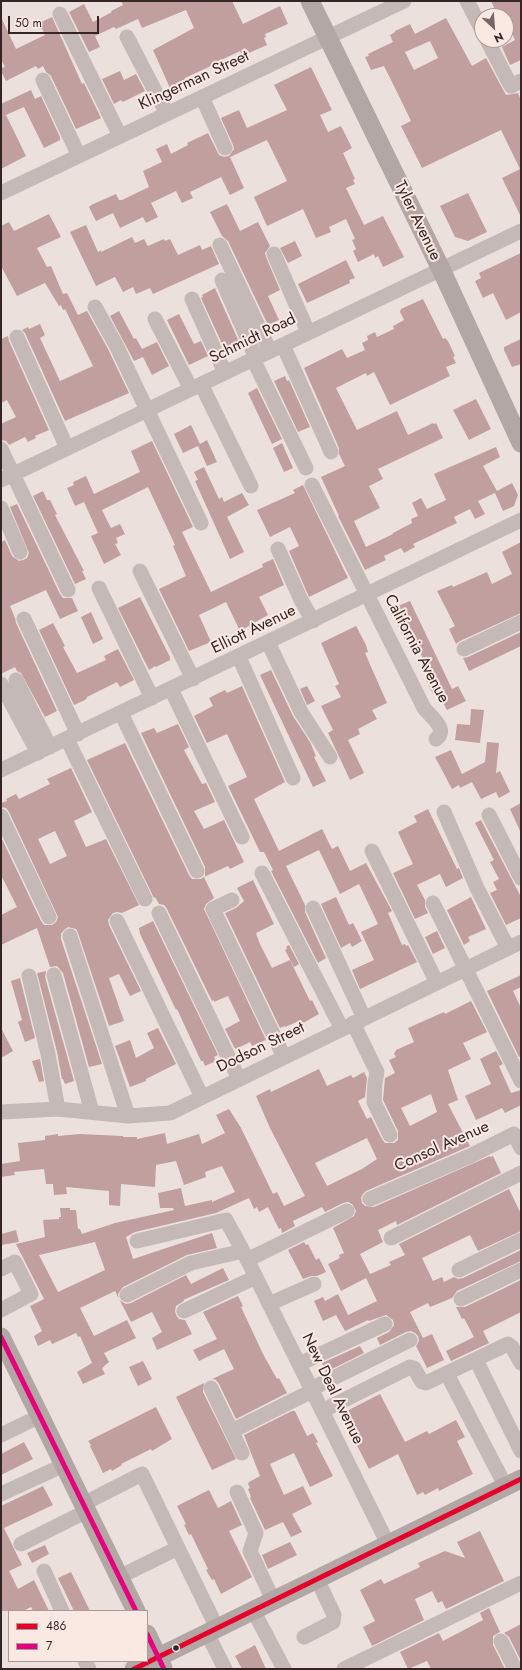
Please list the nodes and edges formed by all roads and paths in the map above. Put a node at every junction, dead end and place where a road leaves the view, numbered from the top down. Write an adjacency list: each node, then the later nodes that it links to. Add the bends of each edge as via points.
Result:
1 (310, 1): 7 (main road, Tyler Avenue)
2 (404, 1): 7 (street, Klingerman Street)
3 (467, 1): 5 (street)
4 (60, 14): 13 (street)
5 (474, 15)
6 (127, 37): 12 (street)
7 (328, 37): 11 (street, Klingerman Street); 20 (main road, Tyler Avenue)
8 (491, 48): 10 (street, via 511,86)
9 (43, 80): 15 (street)
10 (521, 81)
11 (202, 97): 12 (street, Klingerman Street); 14 (street)
12 (167, 114): 13 (street, Klingerman Street)
13 (120, 136): 15 (street, Klingerman Street)
14 (225, 148)
15 (79, 156): 16 (street, Klingerman Street)
16 (1, 193)
17 (521, 231): 20 (street, Schmidt Road)
18 (220, 245): 27 (street)
19 (274, 254): 25 (street)
20 (441, 269): 25 (street, Schmidt Road); 32 (main road, Tyler Avenue)
21 (222, 280): 28 (street)
22 (192, 299): 29 (street)
23 (95, 307): 31 (street)
24 (155, 319): 30 (street)
25 (308, 332): 27 (street, Schmidt Road)
26 (17, 337): 33 (street)
27 (276, 348): 28 (street, Schmidt Road); 35 (street)
28 (254, 358): 29 (street, Schmidt Road); 36 (street)
29 (225, 372): 30 (street, Schmidt Road)
30 (196, 386): 31 (street, Schmidt Road); 39 (street)
31 (147, 410): 33 (street, Schmidt Road); 42 (street)
32 (521, 443)
33 (67, 448): 37 (street, Schmidt Road)
34 (1, 449): 37 (street)
35 (331, 452)
36 (306, 468)
37 (7, 477): 47 (street)
38 (312, 485): 48 (street, California Avenue)
39 (251, 486)
40 (1, 508): 44 (street)
41 (521, 520): 48 (street, Elliott Avenue)
42 (201, 524)
43 (278, 549): 50 (street)
44 (20, 552)
45 (140, 571): 55 (street)
46 (99, 588): 58 (street)
47 (68, 590)
48 (367, 595): 50 (street, Elliott Avenue); 61 (street, California Avenue, via 424,708 438,724 440,731)
49 (24, 619): 60 (street)
50 (313, 621): 52 (street, Elliott Avenue)
51 (521, 622): 53 (street)
52 (268, 642): 54 (street, Elliott Avenue); 63 (street, via 301,712)
53 (464, 649)
54 (239, 657): 55 (street, Elliott Avenue); 65 (street)
55 (193, 679): 57 (street, Elliott Avenue)
56 (8, 682): 62 (street)
57 (171, 689): 58 (street, Elliott Avenue); 69 (street)
58 (152, 698): 59 (street, Elliott Avenue)
59 (121, 713): 60 (street, Elliott Avenue); 71 (street)
60 (72, 736): 62 (street, Elliott Avenue); 74 (street)
61 (436, 740)
62 (44, 750): 64 (street, Elliott Avenue)
63 (330, 758)
64 (1, 770)
65 (293, 778)
66 (444, 812): 82 (street, via 477,888)
67 (489, 815): 73 (street)
68 (1, 816): 79 (street)
69 (242, 837)
70 (372, 851): 86 (street)
71 (197, 871)
72 (262, 873): 87 (street)
73 (521, 878)
74 (145, 899)
75 (232, 900): 88 (street, via 213,909)
76 (433, 903): 83 (street)
77 (313, 908): 87 (street)
78 (159, 913): 89 (street)
79 (49, 918)
80 (117, 921): 91 (street)
81 (70, 936): 95 (street)
82 (514, 945): 83 (street, Dodson Street)
83 (466, 968): 86 (street, Dodson Street); 90 (street)
84 (54, 975): 94 (street)
85 (29, 976): 92 (street)
86 (437, 982): 87 (street, Dodson Street)
87 (353, 1023): 88 (street, Dodson Street); 96 (street, via 377,1072 374,1102)
88 (284, 1057): 89 (street, Dodson Street)
89 (238, 1079): 91 (street, Dodson Street)
90 (521, 1082)
91 (202, 1097): 95 (street, Dodson Street, via 170,1113)
92 (58, 1109): 93 (street, Dodson Street); 94 (street, Dodson Street)
93 (1, 1112)
94 (92, 1112): 95 (street, Dodson Street)
95 (128, 1116)
96 (390, 1135)
97 (521, 1148): 99 (street, Consol Avenue, via 514,1134)
98 (521, 1173): 101 (street)
99 (370, 1199)
100 (347, 1211): 104 (street)
101 (392, 1238)
102 (137, 1240): 104 (street, New Deal Avenue, via 226,1220)
103 (521, 1240): 106 (street)
104 (245, 1256): 108 (street, New Deal Avenue); 110 (street, via 192,1263)
105 (1, 1269): 113 (street, via 15,1262 31,1294)
106 (459, 1270)
107 (521, 1270): 111 (street)
108 (256, 1277): 112 (street, New Deal Avenue); 114 (street)
109 (314, 1284): 112 (street)
110 (127, 1295)
111 (461, 1300)
112 (269, 1304): 121 (street, New Deal Avenue)
113 (1, 1310)
114 (184, 1311)
115 (385, 1324): 121 (street)
116 (1, 1337): 118 (main road)
117 (410, 1340): 124 (street)
118 (5, 1357): 126 (main road)
119 (476, 1360): 120 (street, via 508,1344 512,1346); 122 (street); 129 (street)
120 (521, 1363)
121 (299, 1364): 124 (street, New Deal Avenue)
122 (447, 1374): 125 (street, via 426,1384 414,1368 410,1367); 132 (street)
123 (211, 1388): 127 (street)
124 (312, 1390): 125 (street, New Deal Avenue); 127 (street)
125 (322, 1411): 137 (street, New Deal Avenue)
126 (40, 1416): 128 (street); 131 (main road)
127 (232, 1431): 130 (street)
128 (1, 1435)
129 (521, 1451)
130 (242, 1453)
131 (64, 1465): 134 (street); 135 (main road)
132 (513, 1483): 137 (main road)
133 (237, 1492): 143 (street, via 256,1533 250,1551)
134 (1, 1494)
135 (85, 1508): 136 (street); 138 (street, via 142,1474); 140 (main road)
136 (21, 1544)
137 (388, 1544): 141 (main road)
138 (178, 1548): 140 (street); 147 (street)
139 (44, 1572): 144 (street)
140 (119, 1577): 145 (main road)
141 (317, 1579): 143 (main road); 149 (street, via 334,1615 333,1622)
142 (521, 1583): 155 (street)
143 (273, 1600): 146 (main road)
144 (62, 1610)
145 (136, 1610)
146 (253, 1610): 147 (main road); 154 (street)
147 (212, 1631): 151 (main road); 153 (street)
148 (148, 1636): 151 (main road)
149 (304, 1637)
150 (501, 1641): 156 (street)
151 (161, 1663): 152 (main road)
152 (134, 1669)
153 (225, 1669)
154 (284, 1669)
155 (344, 1669)
156 (516, 1669)

